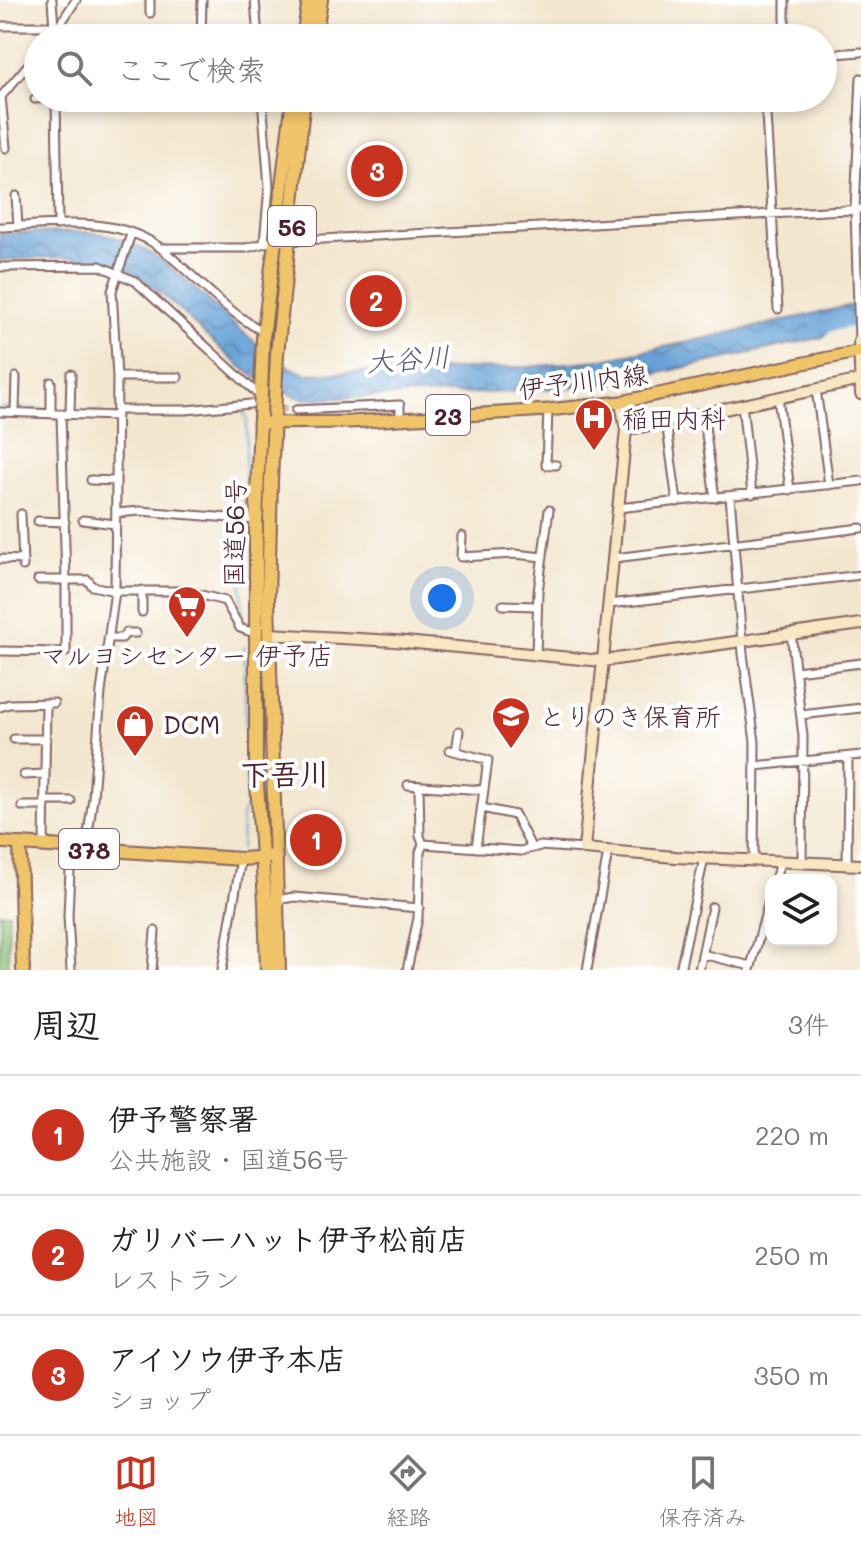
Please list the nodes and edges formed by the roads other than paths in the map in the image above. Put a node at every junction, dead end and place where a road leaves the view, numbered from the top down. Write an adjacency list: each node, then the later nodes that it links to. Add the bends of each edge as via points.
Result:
1 (52, 0): 10 (street)
2 (76, 0): 11 (street)
3 (150, 0): 9 (street)
4 (202, 0): 12 (street)
5 (255, 0): 13 (street)
6 (309, 0): 14 (highway)
7 (321, 0): 15 (highway)
8 (785, 0): 16 (street)
9 (150, 13)
10 (53, 24)
11 (60, 24)
12 (201, 24)
13 (257, 24)
14 (305, 24)
15 (317, 24)
16 (785, 24)
17 (0, 26): 18 (street)
18 (24, 30)
19 (861, 52): 20 (street)
20 (837, 54)
21 (24, 70): 23 (street)
22 (861, 78): 31 (street)
23 (1, 97): 29 (street)
24 (56, 112): 33 (street)
25 (263, 112): 38 (street)
26 (291, 112): 38 (highway, 国道56号 / 56)
27 (302, 112): 37 (highway, 国道56号 / 56)
28 (766, 112): 32 (street)
29 (6, 148)
30 (16, 196): 34 (street)
31 (858, 209): 32 (street); 44 (street)
32 (771, 214): 37 (street); 42 (street)
33 (58, 225): 34 (street); 36 (street, via 108,227)
34 (18, 226): 35 (street)
35 (0, 227)
36 (130, 236): 39 (street); 41 (street)
37 (291, 242): 38 (street); 56 (highway, 国道56号 / 56)
38 (270, 243): 39 (street); 43 (highway, 国道56号 / 56)
39 (161, 248): 43 (street)
40 (0, 267): 41 (street, via 83,264)
41 (117, 270): 46 (street, via 112,291); 53 (street, via 149,291)
42 (778, 309)
43 (264, 335): 53 (highway, 国道56号 / 56)
44 (859, 348): 48 (street); 55 (main road, 伊予川内線 / 23)
45 (16, 377): 61 (street)
46 (117, 377): 47 (street); 63 (street)
47 (178, 377)
48 (860, 380): 51 (street); 52 (street)
49 (51, 382): 62 (street)
50 (80, 383): 65 (street, via 71,378)
51 (816, 389): 54 (street); 75 (street)
52 (861, 394)
53 (257, 396): 56 (street); 63 (street, via 186,410); 68 (highway, 国道56号 / 56)
54 (778, 397): 57 (street); 76 (street)
55 (621, 402): 59 (main road, 伊予川内線 / 23); 70 (street)
56 (276, 403): 69 (highway, 国道56号 / 56)
57 (742, 404): 64 (street); 77 (street)
58 (296, 410): 66 (street, via 400,405)
59 (548, 410): 66 (main road, 伊予川内線 / 23); 71 (street, via 546,465)
60 (0, 412): 61 (street)
61 (15, 412): 62 (street)
62 (51, 413): 65 (street)
63 (117, 413): 65 (street); 73 (street)
64 (703, 413): 67 (street); 79 (street)
65 (66, 414): 88 (street)
66 (400, 417): 69 (main road, 伊予川内線 / 23)
67 (666, 421): 70 (street); 80 (street)
68 (259, 423): 69 (main road, 伊予川内線 / 23); 86 (highway, 国道56号 / 56)
69 (275, 423): 110 (highway, 国道56号 / 56)
70 (626, 430): 81 (street)
71 (556, 465)
72 (91, 480): 73 (street)
73 (116, 481): 83 (street)
74 (861, 481): 75 (street)
75 (829, 485): 76 (street)
76 (790, 490): 77 (street)
77 (752, 494): 78 (street)
78 (730, 496): 79 (street); 92 (street)
79 (715, 498): 80 (street)
80 (677, 502): 81 (street)
81 (618, 508): 94 (street)
82 (549, 510): 93 (street)
83 (116, 513): 86 (street); 89 (street)
84 (19, 518): 95 (street, via 23,563)
85 (83, 520): 89 (street)
86 (256, 520): 108 (highway, 国道56号 / 56)
87 (38, 521): 88 (street)
88 (65, 522): 98 (street)
89 (115, 524): 101 (street)
90 (861, 528): 92 (street)
91 (462, 536): 93 (street, via 461,557)
92 (735, 544): 94 (street); 99 (street)
93 (543, 557): 104 (street)
94 (614, 558): 102 (street)
95 (0, 559)
96 (861, 575): 99 (street)
97 (38, 580): 98 (street)
98 (66, 580): 101 (street, via 88,580 92,586); 113 (street, via 66,652)
99 (739, 589): 102 (street); 112 (street)
100 (142, 590): 101 (street); 105 (street); 108 (street, via 186,591 225,601 240,628)
101 (115, 591): 111 (street)
102 (609, 604): 115 (street)
103 (503, 605): 104 (street)
104 (537, 606): 114 (street)
105 (142, 612)
106 (861, 624): 109 (street)
107 (136, 633): 111 (street)
108 (254, 633): 110 (highway); 148 (highway, 国道56号 / 56)
109 (791, 633): 112 (street); 117 (street)
110 (269, 634): 114 (street); 147 (highway, 国道56号 / 56)
111 (108, 638): 143 (street)
112 (743, 639): 115 (street); 127 (street)
113 (0, 651)
114 (536, 655): 115 (street)
115 (602, 661): 145 (street)
116 (861, 663): 117 (street)
117 (796, 671): 120 (street)
118 (0, 707): 123 (street, via 50,703)
119 (861, 708): 120 (street)
120 (801, 715): 126 (street)
121 (459, 731): 132 (street, via 453,750 488,760)
122 (14, 739): 123 (street)
123 (46, 739): 128 (street)
124 (861, 755): 125 (street)
125 (848, 757): 126 (street); 154 (street)
126 (803, 762): 127 (street); 153 (street)
127 (755, 766): 151 (street)
128 (45, 774): 129 (street); 134 (street)
129 (24, 775)
130 (408, 785): 131 (street)
131 (419, 786): 132 (street); 139 (street)
132 (484, 790): 136 (street)
133 (71, 801): 134 (street)
134 (45, 804): 135 (street); 140 (street)
135 (22, 806)
136 (482, 808): 142 (street, via 515,815); 144 (street)
137 (0, 842): 138 (main road)
138 (20, 844): 140 (highway, 378); 164 (highway, 378)
139 (423, 844): 144 (street); 159 (street)
140 (44, 846): 141 (highway, 378)
141 (71, 847): 143 (highway, 378); 165 (street)
142 (531, 847): 144 (street); 145 (street)
143 (86, 848): 150 (highway, 378)
144 (476, 848)
145 (584, 849): 146 (street)
146 (608, 852): 149 (street); 171 (street)
147 (275, 856): 148 (highway); 157 (highway, 国道56号 / 56)
148 (261, 858): 150 (highway, 378); 157 (highway, 国道56号 / 56)
149 (704, 858): 151 (street); 172 (street)
150 (241, 859): 167 (street)
151 (754, 861): 152 (street)
152 (780, 862): 153 (street); 156 (street)
153 (802, 863): 154 (street)
154 (847, 865): 155 (street)
155 (861, 865)
156 (777, 874)
157 (271, 901): 159 (street, via 294,897); 168 (highway, 国道56号 / 56); 169 (highway, 国道56号 / 56)
158 (712, 907): 162 (street)
159 (419, 908): 170 (street)
160 (765, 916): 163 (street)
161 (155, 931): 166 (street)
162 (702, 954): 163 (street); 173 (street)
163 (751, 968)
164 (23, 970)
165 (71, 970)
166 (152, 970)
167 (222, 970)
168 (267, 970)
169 (279, 970)
170 (407, 970)
171 (587, 970)
172 (680, 970)
173 (699, 970)

